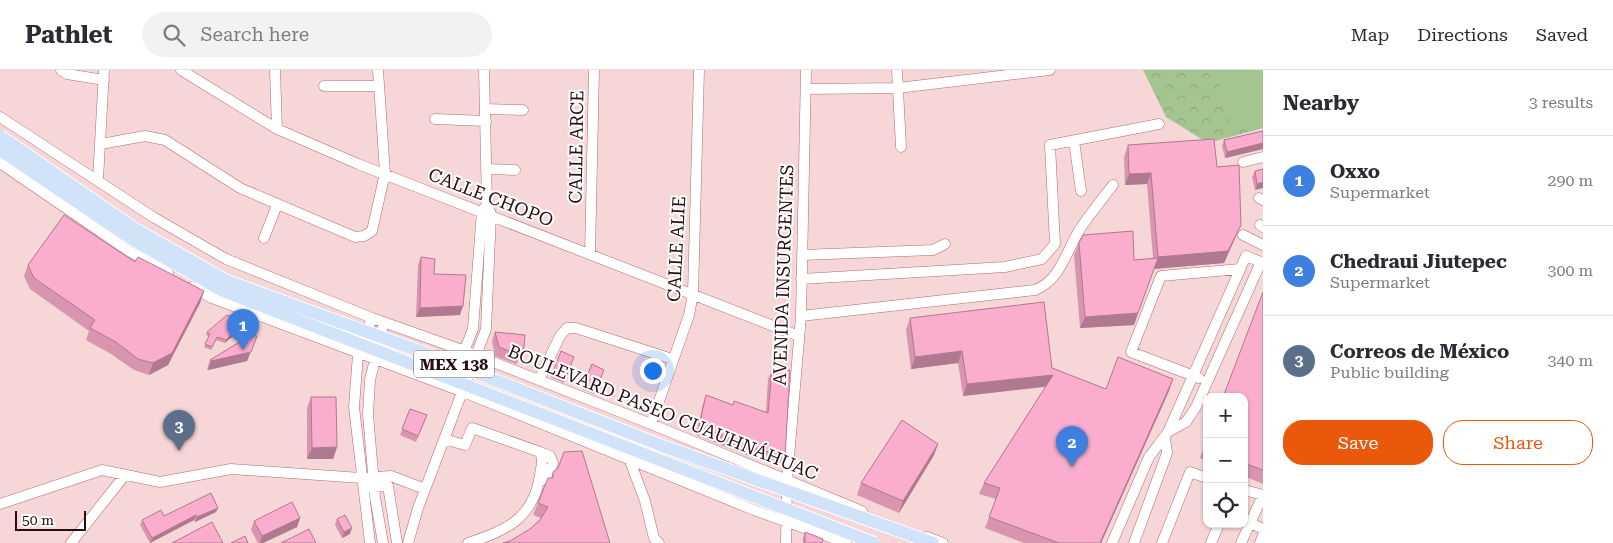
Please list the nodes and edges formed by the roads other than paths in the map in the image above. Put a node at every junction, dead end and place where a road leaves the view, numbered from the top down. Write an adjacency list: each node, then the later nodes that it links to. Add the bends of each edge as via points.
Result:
1 (61, 70): 12 (street, via 67,74)
2 (181, 70): 11 (street, CALLE CHOPO)
3 (276, 70): 24 (street)
4 (378, 70): 15 (street)
5 (484, 70): 18 (street)
6 (594, 70): 45 (street, CALLE ARCE)
7 (700, 70): 49 (street, CALLE ALIE)
8 (806, 70): 17 (street, AVENIDA INSURGENTES)
9 (897, 70): 16 (street)
10 (1050, 70): 13 (street)
11 (193, 73): 24 (street, CALLE CHOPO)
12 (104, 75): 27 (street)
13 (977, 75): 16 (street)
14 (324, 86): 15 (street)
15 (378, 86): 35 (street)
16 (898, 88): 17 (street); 28 (street)
17 (806, 89): 46 (street, AVENIDA INSURGENTES)
18 (486, 109): 19 (street); 22 (street)
19 (523, 110)
20 (0, 117): 36 (street, BOULEVARD PASEO CUAUHNÁHUAC / MEX 138)
21 (435, 119): 22 (street)
22 (486, 121): 33 (street)
23 (1159, 124): 26 (street)
24 (277, 129): 35 (street, CALLE CHOPO)
25 (0, 136): 97 (main road, BOULEVARD PASEO CUAUHNÁHUAC / MEX 138, bridge, via 135,229 227,281)
26 (1074, 141): 38 (street); 48 (street, via 1050,145 1055,244 1042,259 1005,267)
27 (101, 144): 36 (street); 39 (street, via 145,136 165,140 240,188)
28 (900, 147)
29 (0, 150): 96 (main road, MEX 138, bridge, via 130,238 223,291)
30 (1263, 157): 31 (street)
31 (1243, 162)
32 (0, 163): 55 (street, MEX 138, via 127,250 212,298)
33 (486, 169): 34 (street); 40 (street)
34 (515, 170)
35 (385, 174): 39 (street, via 372,231 364,236 355,238); 40 (street, CALLE CHOPO)
36 (98, 180): 51 (street, BOULEVARD PASEO CUAUHNÁHUAC / MEX 138, via 226,259)
37 (1112, 185): 50 (street, via 1079,230 1059,270 1044,286 1035,290)
38 (1081, 191)
39 (277, 205): 42 (street)
40 (487, 210): 45 (street, CALLE CHOPO); 54 (street, via 473,329); 56 (street, via 486,329)
41 (1243, 235): 44 (street)
42 (264, 238)
43 (945, 244): 46 (street, via 932,250)
44 (1263, 245)
45 (590, 254): 49 (street, CALLE CHOPO)
46 (802, 255): 48 (street, AVENIDA INSURGENTES)
47 (1240, 269): 59 (street); 59 (street, via 1161,276 1131,352); 61 (street, via 1246,256 1261,262)
48 (801, 279): 50 (street, AVENIDA INSURGENTES)
49 (693, 294): 53 (street, CALLE CHOPO); 58 (street, CALLE ALIE, via 689,315)
50 (800, 316): 53 (street, AVENIDA INSURGENTES)
51 (372, 318): 52 (street, BOULEVARD PASEO CUAUHNÁHUAC / MEX 138); 55 (street)
52 (384, 322): 54 (street, BOULEVARD PASEO CUAUHNÁHUAC / MEX 138); 57 (street)
53 (799, 336): 72 (street, AVENIDA INSURGENTES)
54 (465, 351): 56 (street, BOULEVARD PASEO CUAUHNÁHUAC / MEX 138); 62 (street)
55 (358, 354): 57 (street, MEX 138); 71 (street, via 354,407)
56 (476, 355): 60 (street, BOULEVARD PASEO CUAUHNÁHUAC / MEX 138); 63 (street)
57 (374, 359): 62 (street, MEX 138); 73 (street, via 368,414)
58 (672, 359): 60 (street, via 576,328 566,328); 64 (street, CALLE ALIE)
59 (1194, 376): 61 (street); 65 (street)
60 (539, 380): 64 (street, BOULEVARD PASEO CUAUHNÁHUAC / MEX 138)
61 (1207, 381): 65 (street, via 1186,422)
62 (450, 387): 63 (street, MEX 138)
63 (461, 391): 66 (street); 68 (street, MEX 138)
64 (652, 424): 67 (street, BOULEVARD PASEO CUAUHNÁHUAC / MEX 138)
65 (1167, 435): 99 (street, via 1149,457); 100 (street, via 1166,453)
66 (444, 439): 74 (street); 92 (street, via 465,445 472,428 540,452 543,458 539,482 529,508 512,525)
67 (727, 457): 72 (street, BOULEVARD PASEO CUAUHNÁHUAC / MEX 138); 76 (street)
68 (630, 461): 76 (street, MEX 138); 93 (street, via 648,510 654,538)
69 (125, 475): 71 (street, via 160,482 231,469); 79 (street, via 102,470); 87 (street)
70 (1203, 477): 101 (street, via 1190,472)
71 (362, 479): 73 (street); 88 (street)
72 (787, 481): 78 (street, BOULEVARD PASEO CUAUHNÁHUAC / MEX 138); 81 (street, AVENIDA INSURGENTES)
73 (374, 482): 74 (street, via 391,476); 89 (street); 90 (street, via 388,486)
74 (425, 489): 91 (street)
75 (1248, 491): 77 (street)
76 (712, 494): 81 (street, MEX 138)
77 (1263, 495): 82 (street)
78 (822, 496): 80 (street); 98 (street, BOULEVARD PASEO CUAUHNÁHUAC / MEX 138)
79 (0, 504)
80 (814, 515): 81 (street, via 796,508); 85 (street)
81 (785, 522): 85 (street, MEX 138); 94 (street, AVENIDA INSURGENTES)
82 (1251, 523): 84 (street); 103 (street)
83 (1218, 528): 102 (street)
84 (1263, 529)
85 (809, 530): 95 (street, MEX 138)
86 (1263, 536): 104 (street)
87 (70, 543)
88 (370, 543)
89 (382, 543)
90 (397, 543)
91 (408, 543)
92 (468, 543)
93 (659, 543)
94 (786, 543)
95 (846, 543)
96 (874, 543)
97 (933, 543)
98 (944, 543)
99 (1112, 543)
100 (1134, 543)
101 (1162, 543)
102 (1211, 543)
103 (1241, 543)
104 (1260, 543)

